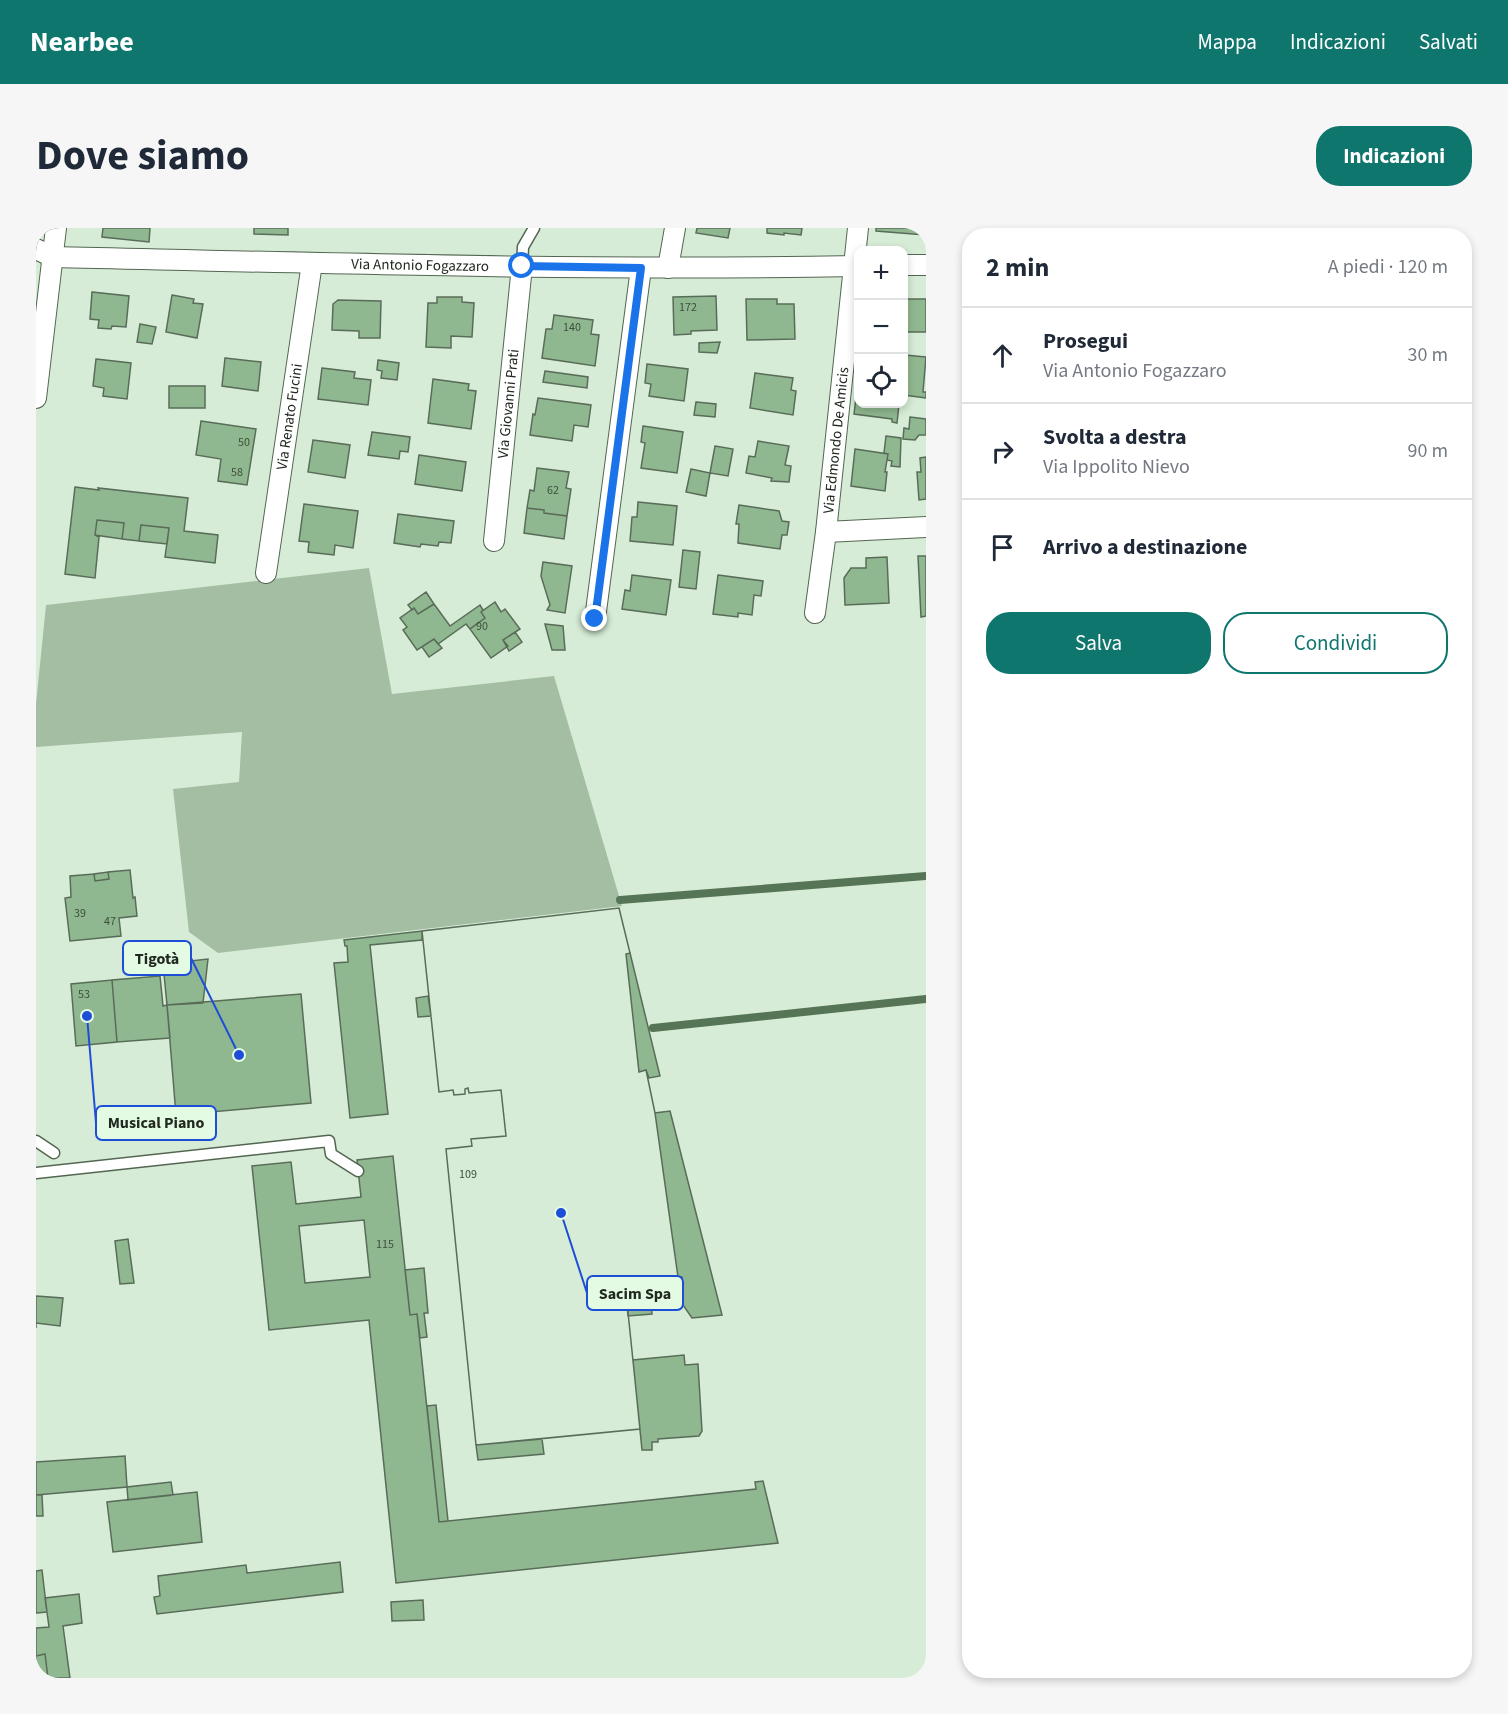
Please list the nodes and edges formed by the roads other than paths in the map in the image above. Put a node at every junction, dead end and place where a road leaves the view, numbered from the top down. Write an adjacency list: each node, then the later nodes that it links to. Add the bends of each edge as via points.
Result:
1 (56, 228): 6 (street)
2 (534, 228): 9 (lane, via 523,247)
3 (675, 228): 13 (street)
4 (858, 228): 5 (street, Via Edmondo De Amicis)
5 (857, 246)
6 (44, 253): 7 (street, Via Antonio Fogazzaro); 15 (street)
7 (312, 263): 9 (street, Via Antonio Fogazzaro); 19 (street, Via Renato Fucini)
8 (926, 265): 11 (street)
9 (522, 266): 12 (street, Via Antonio Fogazzaro); 18 (street, Via Giovanni Prati)
10 (854, 266): 13 (street, Via Antonio Fogazzaro)
11 (908, 266)
12 (641, 268): 13 (street, Via Antonio Fogazzaro); 21 (street)
13 (668, 268)
14 (854, 284): 17 (street, Via Edmondo De Amicis)
15 (36, 398)
16 (926, 526): 17 (street)
17 (826, 531): 20 (street, Via Edmondo De Amicis)
18 (494, 542)
19 (266, 573)
20 (815, 613)
21 (595, 619)
22 (36, 1141): 23 (lane)
23 (54, 1153)
24 (358, 1171): 25 (lane, via 331,1154 329,1141)
25 (36, 1173)

